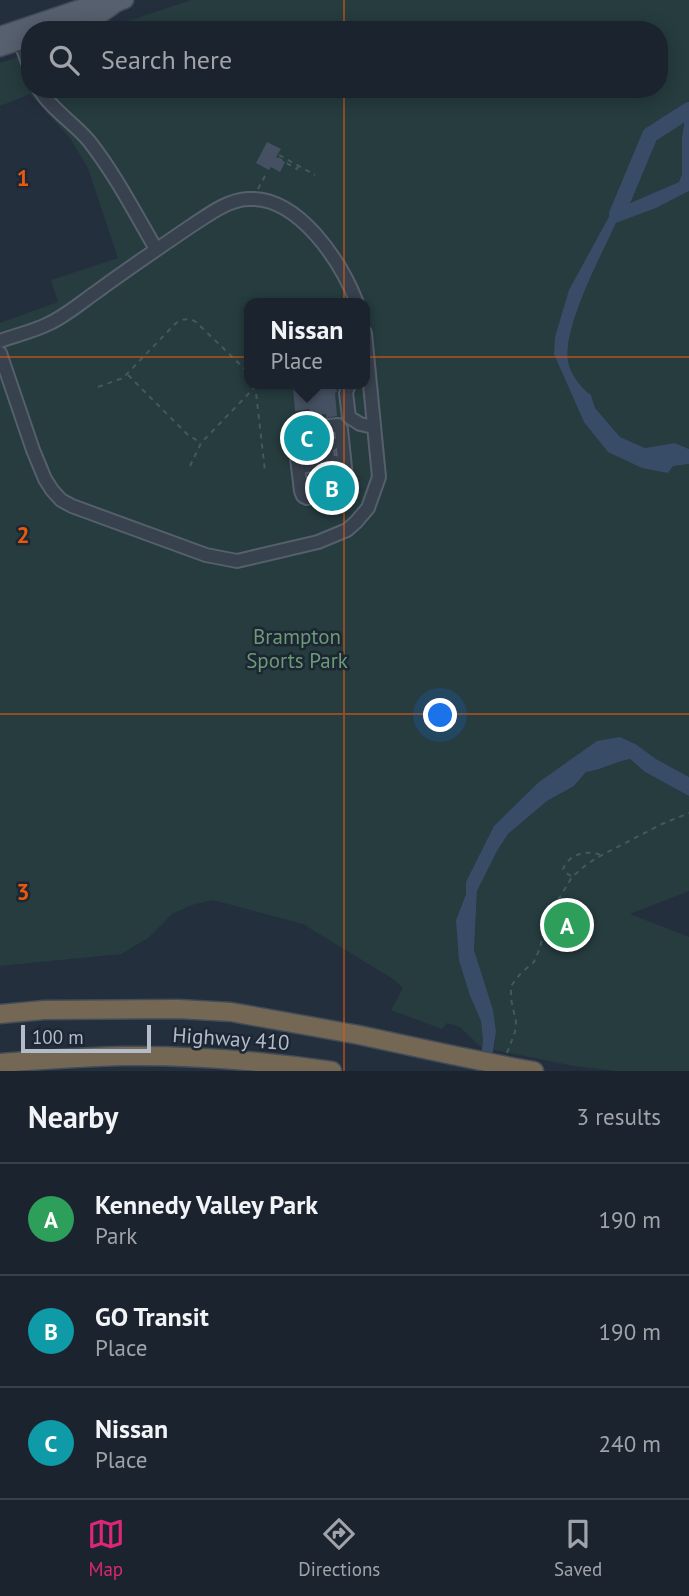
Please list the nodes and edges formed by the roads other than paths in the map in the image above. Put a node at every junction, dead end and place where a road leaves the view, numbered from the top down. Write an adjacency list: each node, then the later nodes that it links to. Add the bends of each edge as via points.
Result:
1 (121, 1): 2 (main road, via 95,4); 3 (main road)
2 (43, 21)
3 (83, 21)
4 (21, 28): 5 (main road)
5 (0, 35)
6 (21, 40): 7 (main road)
7 (0, 48)
8 (46, 98): 9 (lane, via 110,171)
9 (156, 249): 10 (lane, via 224,205 253,199 273,203 291,212 322,244); 11 (lane, via 50,323)
10 (356, 298)
11 (0, 341)
12 (0, 353): 16 (lane, via 45,479 61,500 206,555 237,561 318,542 346,530 368,508 379,477)
13 (347, 389): 16 (lane, via 349,417)
14 (369, 389): 16 (lane)
15 (324, 427): 17 (lane, via 340,426); 18 (lane); 20 (lane, via 296,431)
16 (374, 427)
17 (343, 443): 18 (lane); 21 (lane)
18 (326, 445): 19 (lane); 22 (lane)
19 (310, 447): 20 (lane); 23 (lane)
20 (296, 449): 23 (lane)
21 (345, 461): 22 (lane); 24 (lane, via 346,478)
22 (328, 463): 23 (lane); 24 (lane)
23 (305, 466): 24 (lane)
24 (316, 483)
25 (0, 1001): 26 (highway, via 155,1003)
26 (178, 1009): 27 (highway); 30 (highway, bridge, via 277,1019)
27 (0, 1014)
28 (0, 1063): 29 (highway, Highway 410, via 179,1057)
29 (332, 1071)
30 (534, 1071)

